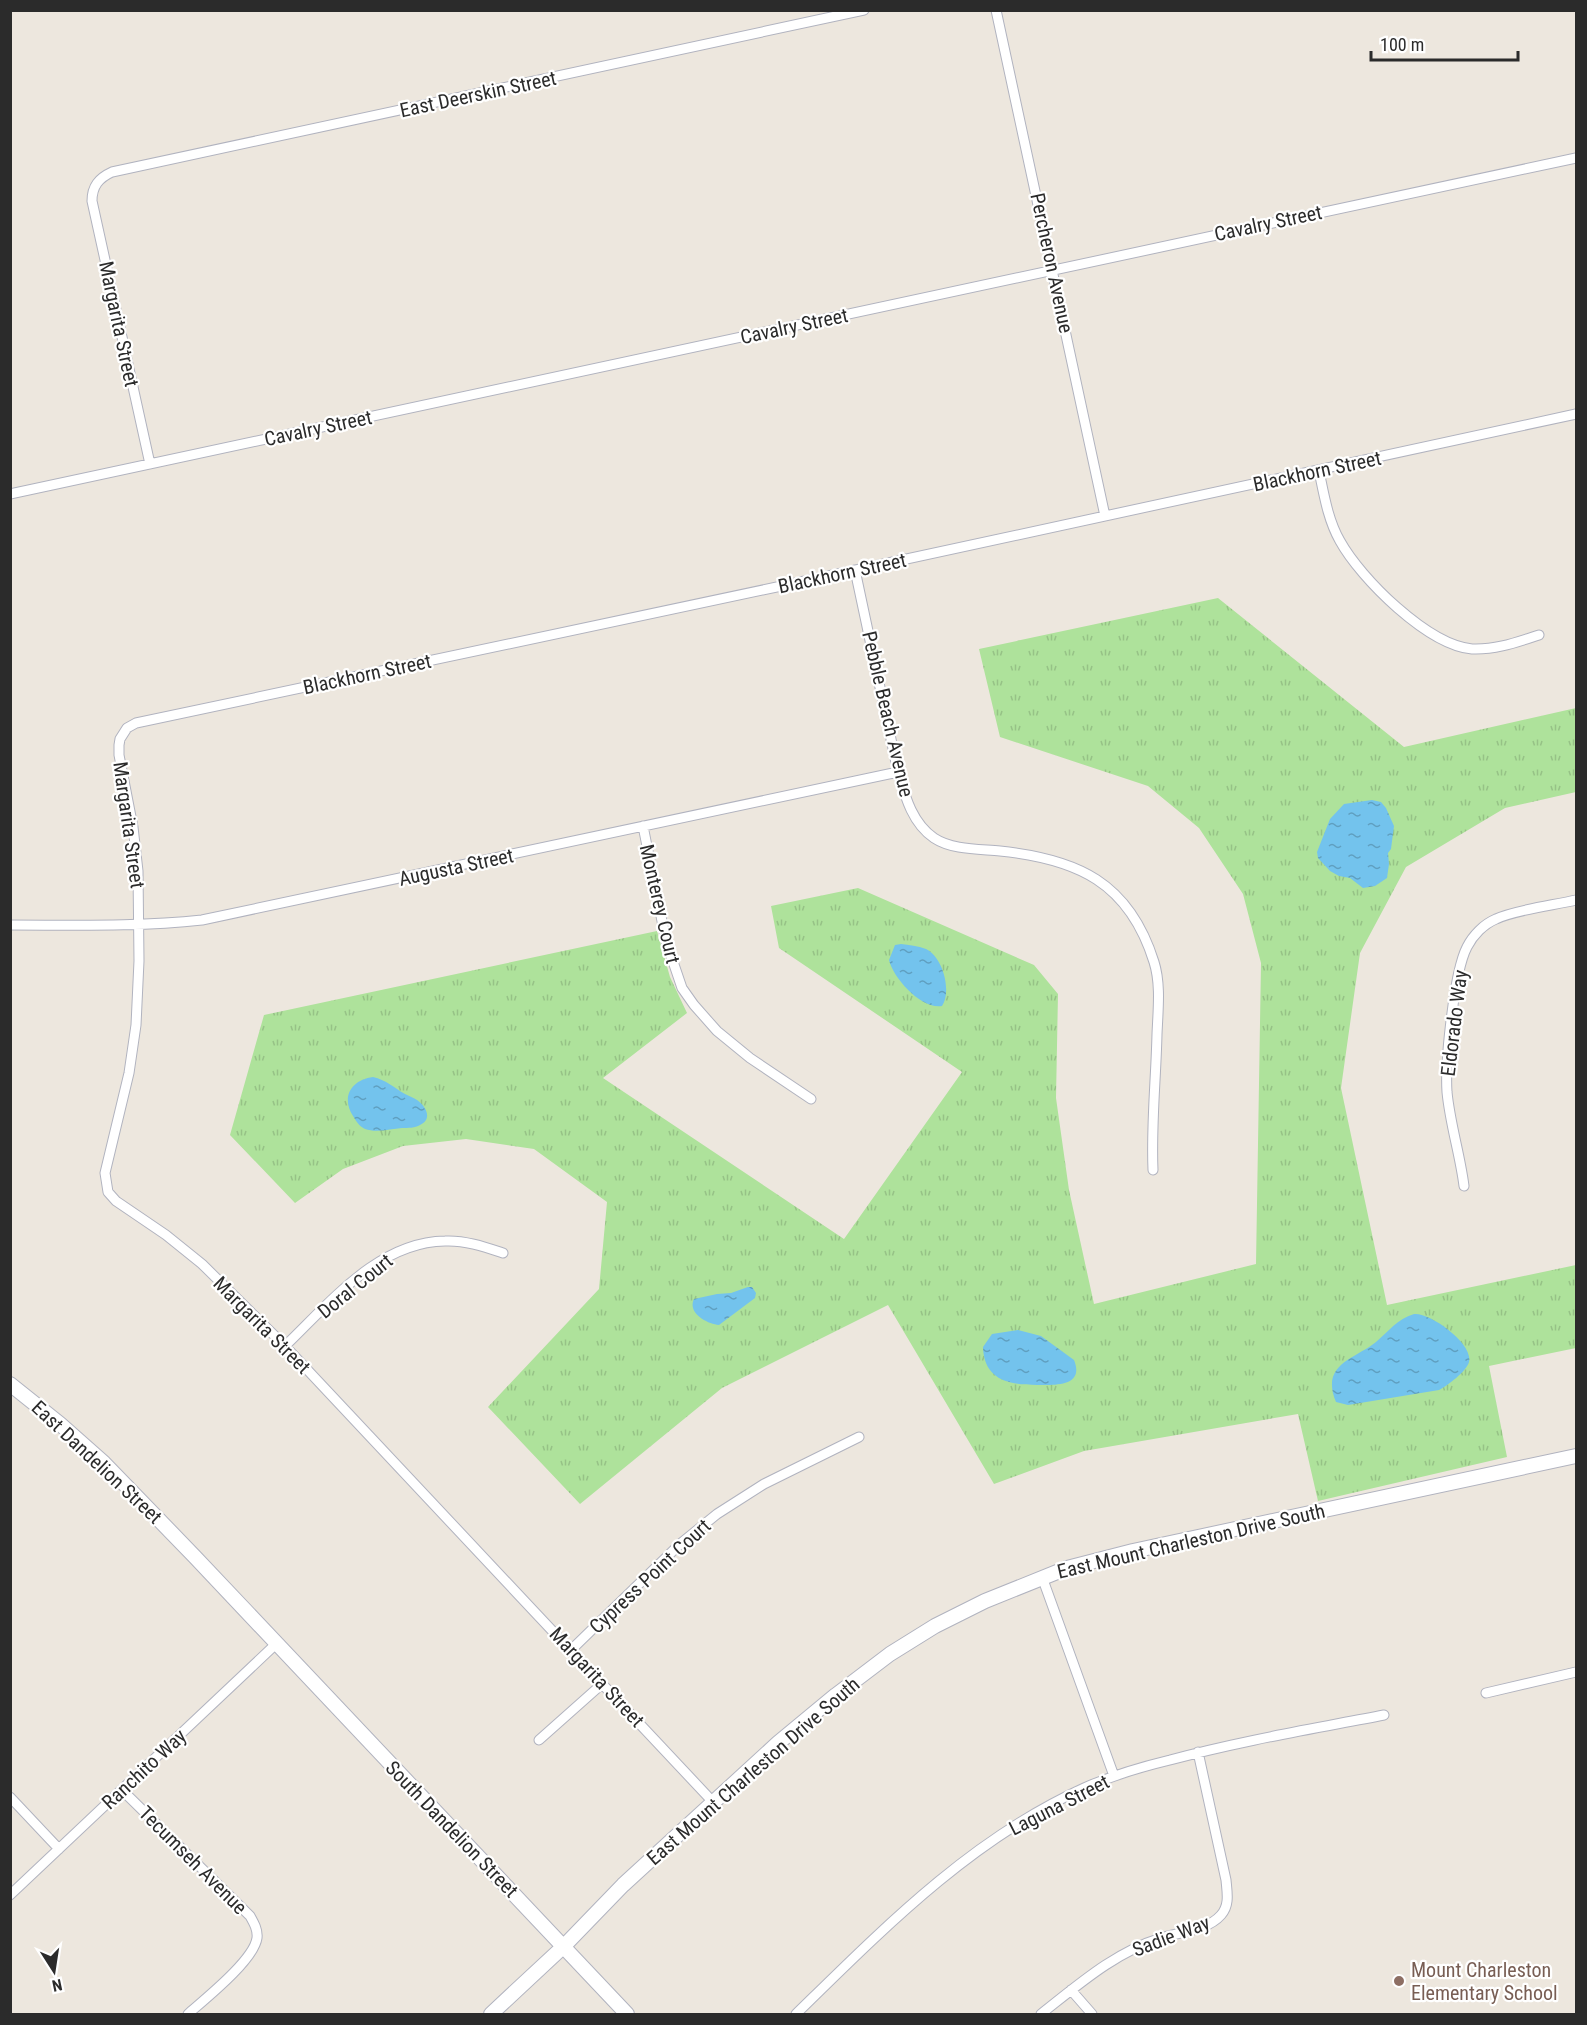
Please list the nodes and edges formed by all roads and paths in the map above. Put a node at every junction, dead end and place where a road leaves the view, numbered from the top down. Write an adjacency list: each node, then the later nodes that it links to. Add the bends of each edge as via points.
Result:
1 (864, 10): 4 (street, East Deerskin Street, via 112,172)
2 (996, 10): 5 (street, Percheron Avenue)
3 (1576, 158): 5 (street, Cavalry Street)
4 (95, 184): 7 (street, Margarita Street, via 92,201)
5 (1052, 268): 7 (street, Cavalry Street); 10 (street, Percheron Avenue)
6 (1576, 414): 8 (street, Blackhorn Street)
7 (150, 464): 9 (street, Cavalry Street)
8 (1319, 471): 10 (street, Blackhorn Street); 12 (street, via 1328,511 1350,558 1431,635 1455,645 1489,649)
9 (10, 494)
10 (1105, 516): 11 (street, Blackhorn Street)
11 (855, 570): 13 (street, Blackhorn Street, via 136,723 128,728); 14 (street, Pebble Beach Avenue)
12 (1539, 634)
13 (118, 746): 17 (street, Margarita Street, via 133,827)
14 (898, 772): 15 (street, Augusta Street); 20 (street, Pebble Beach Avenue, via 913,814 934,838 946,844 1029,854 1076,867 1116,894 1134,917 1155,964 1159,994)
15 (643, 826): 17 (street, Augusta Street, via 202,920); 19 (street, Monterey Court, via 666,940 682,988 717,1031)
16 (1576, 900): 21 (street, Eldorado Way, via 1496,919 1472,939 1462,957 1447,1081)
17 (139, 924): 18 (street, Augusta Street); 23 (street, Margarita Street, via 136,1025 105,1173 108,1192 202,1264)
18 (10, 925)
19 (811, 1099)
20 (1154, 1170)
21 (1464, 1186)
22 (503, 1253): 23 (street, Doral Court, via 447,1240 402,1249 352,1282)
23 (285, 1346): 29 (street, Margarita Street)
24 (10, 1384): 28 (street, East Dandelion Street, via 104,1463)
25 (859, 1437): 29 (street, Cypress Point Court, via 764,1484 717,1514 680,1544)
26 (1576, 1456): 27 (street, East Mount Charleston Drive South, via 1133,1551)
27 (1042, 1577): 36 (street); 39 (street, East Mount Charleston Drive South, via 935,1626 891,1654 778,1743)
28 (277, 1643): 37 (street, Ranchito Way); 42 (street, South Dandelion Street)
29 (571, 1650): 31 (street, Margarita Street)
30 (1576, 1672): 32 (street)
31 (602, 1684): 34 (street); 39 (street, Margarita Street)
32 (1486, 1693)
33 (1384, 1715): 35 (street, Laguna Street)
34 (539, 1740)
35 (1198, 1752): 36 (street, Laguna Street); 43 (street, Sadie Way, via 1226,1880 1226,1907 1212,1922 1128,1952)
36 (1114, 1776): 47 (street, Laguna Street, via 1023,1820 961,1862)
37 (122, 1790): 40 (street, Ranchito Way); 44 (street, Tecumseh Avenue, via 250,1916 256,1929 253,1950)
38 (10, 1797): 40 (street)
39 (713, 1802): 42 (street, East Mount Charleston Drive South)
40 (59, 1849): 41 (street, Ranchito Way)
41 (10, 1894)
42 (564, 1946): 45 (street, East Mount Charleston Drive South); 46 (street, South Dandelion Street)
43 (1071, 1990): 48 (street, Sadie Way); 49 (street)
44 (188, 2014)
45 (490, 2014)
46 (627, 2014)
47 (796, 2014)
48 (1041, 2014)
49 (1092, 2014)

